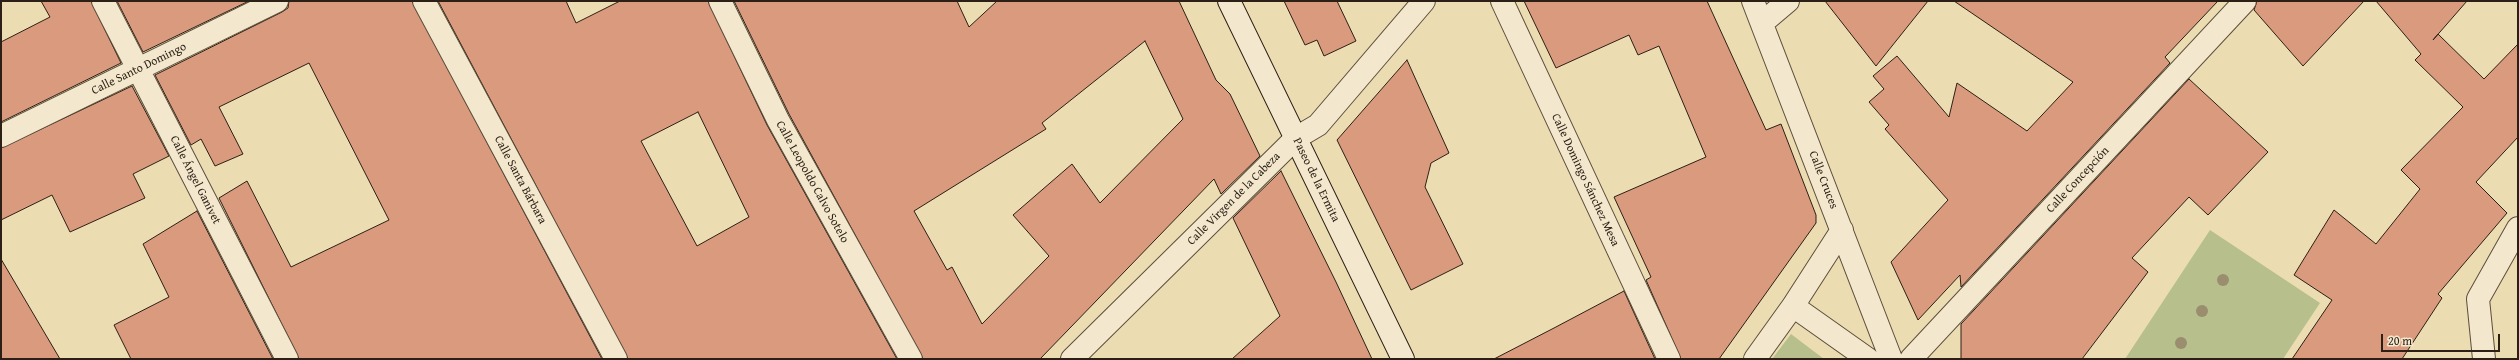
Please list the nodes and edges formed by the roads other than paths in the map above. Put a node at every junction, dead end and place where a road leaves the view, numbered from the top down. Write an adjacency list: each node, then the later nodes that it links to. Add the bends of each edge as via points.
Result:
1 (103, 1): 12 (street, Calle Ángel Ganivet)
2 (277, 1): 12 (street, Calle Santo Domingo)
3 (424, 1): 19 (street, Calle Santa Bárbara)
4 (720, 1): 20 (street, Calle Leopoldo Calvo Sotelo, via 778,120)
5 (1229, 1): 14 (street, Paseo de la Ermita)
6 (1424, 1): 14 (street, Calle Virgen de la Cabeza, via 1318,125)
7 (1502, 1): 23 (street, Calle Domingo Sánchez Mesa)
8 (1753, 1): 11 (street, Calle Cruces)
9 (1788, 1): 11 (street)
10 (2245, 1): 27 (street, Calle Concepción)
11 (1762, 22): 16 (street, Calle Cruces)
12 (138, 70): 13 (street, Calle Santo Domingo); 18 (street, Calle Ángel Ganivet)
13 (1, 136)
14 (1296, 138): 21 (street, Calle Virgen de la Cabeza); 22 (street, Paseo de la Ermita)
15 (2518, 228): 28 (street, via 2478,299)
16 (1842, 230): 17 (street); 26 (street, Calle Cruces)
17 (1793, 306): 24 (street); 25 (street)
18 (287, 359)
19 (616, 359)
20 (911, 359)
21 (1072, 359)
22 (1403, 359)
23 (1668, 359)
24 (1755, 359)
25 (1868, 359)
26 (1891, 359)
27 (1910, 359)
28 (2484, 359)

